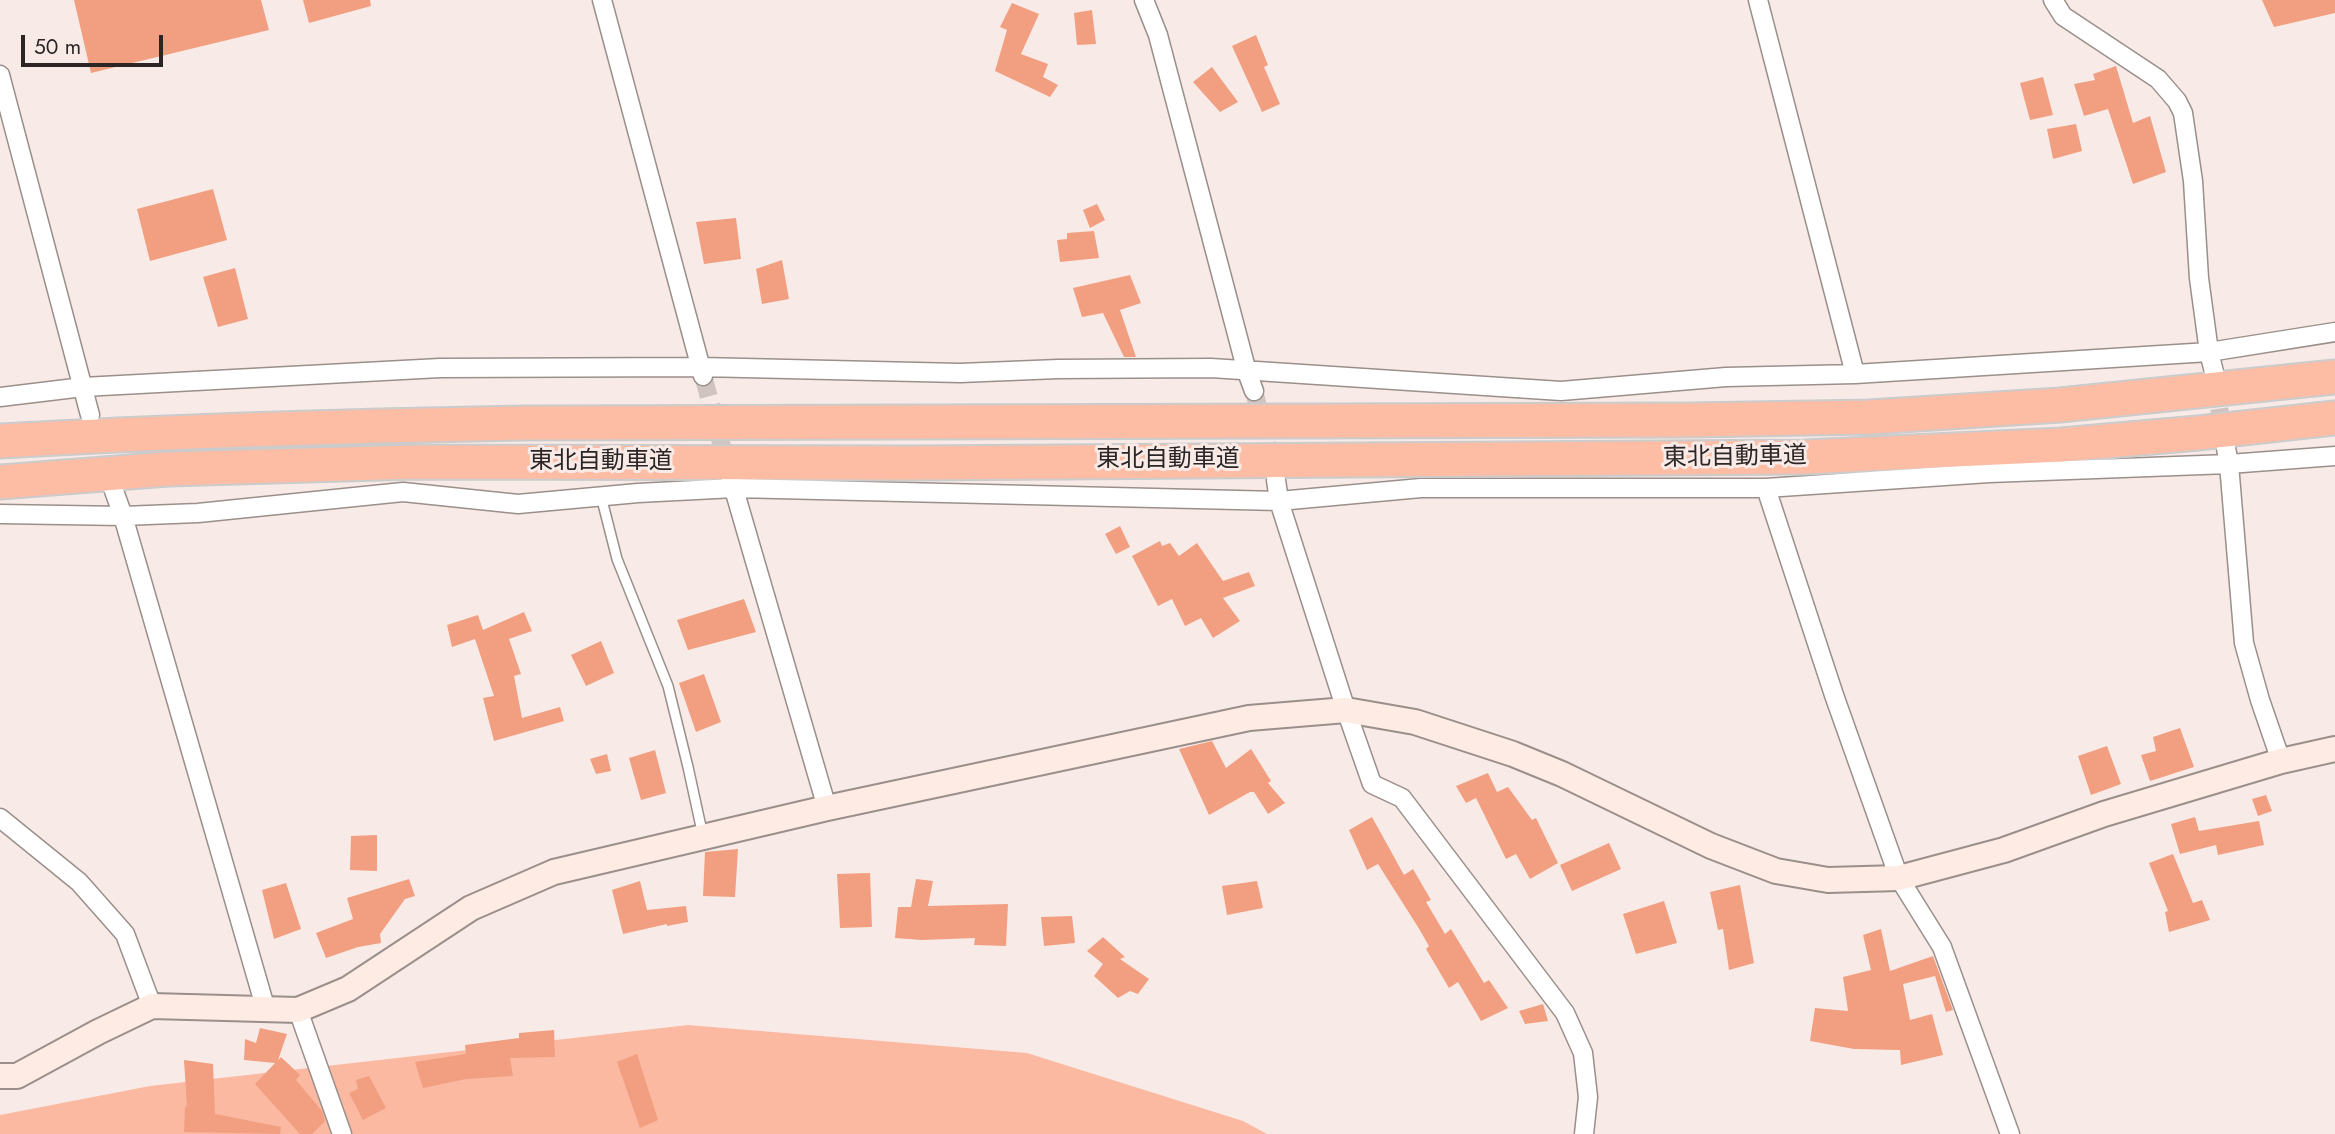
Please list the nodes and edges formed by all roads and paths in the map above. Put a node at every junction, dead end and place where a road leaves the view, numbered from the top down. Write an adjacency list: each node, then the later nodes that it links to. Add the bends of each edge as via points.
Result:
1 (602, 0): 10 (street)
2 (1144, 0): 8 (street, via 1158,35)
3 (1758, 0): 11 (street)
4 (2053, 0): 7 (street, via 2063,16 2158,79 2183,113)
5 (0, 75): 13 (street)
6 (2335, 332): 7 (street)
7 (2209, 352): 9 (street); 11 (street)
8 (1247, 372): 10 (street, via 1211,368); 11 (street, via 1561,391 1726,377); 14 (street)
9 (2214, 372)
10 (702, 373): 13 (street, via 440,368)
11 (1855, 374)
12 (2335, 377): 18 (highway, 東北自動車道, via 2060,405 1870,417 524,423)
13 (83, 387): 15 (street); 16 (street)
14 (1254, 391)
15 (0, 397)
16 (90, 415)
17 (2335, 418): 23 (highway, 東北自動車道, via 2061,445 1805,457 415,463 169,469)
18 (0, 441)
19 (2228, 456): 20 (street); 25 (street); 32 (street, via 2244,643)
20 (2335, 456)
21 (1276, 480): 27 (street)
22 (732, 481): 26 (street); 27 (street); 33 (street)
23 (0, 482)
24 (113, 488): 29 (street)
25 (1766, 488): 27 (street, via 1421,488); 36 (street)
26 (601, 496): 29 (street, via 518,504 402,492); 35 (lane, via 617,559 667,686)
27 (1279, 501): 30 (street)
28 (0, 514): 29 (street)
29 (123, 516): 38 (street)
30 (1346, 710): 33 (street, via 1249,718); 36 (street, via 1415,722 1513,754 1711,846 1776,870 1828,880); 42 (street, via 1372,784 1402,798 1565,1013 1583,1053 1588,1097)
31 (2335, 749): 32 (street)
32 (2281, 761): 36 (street, via 2104,814 2004,850)
33 (827, 808): 35 (street)
34 (0, 818): 37 (street, via 79,882 125,934)
35 (703, 837): 39 (street, via 554,872 471,908 348,989)
36 (1899, 878): 43 (street, via 1941,947)
37 (152, 1006): 38 (street); 40 (street, via 17,1076)
38 (266, 1010): 39 (street)
39 (298, 1010): 41 (street)
40 (0, 1076)
41 (342, 1134)
42 (1584, 1134)
43 (2010, 1134)

